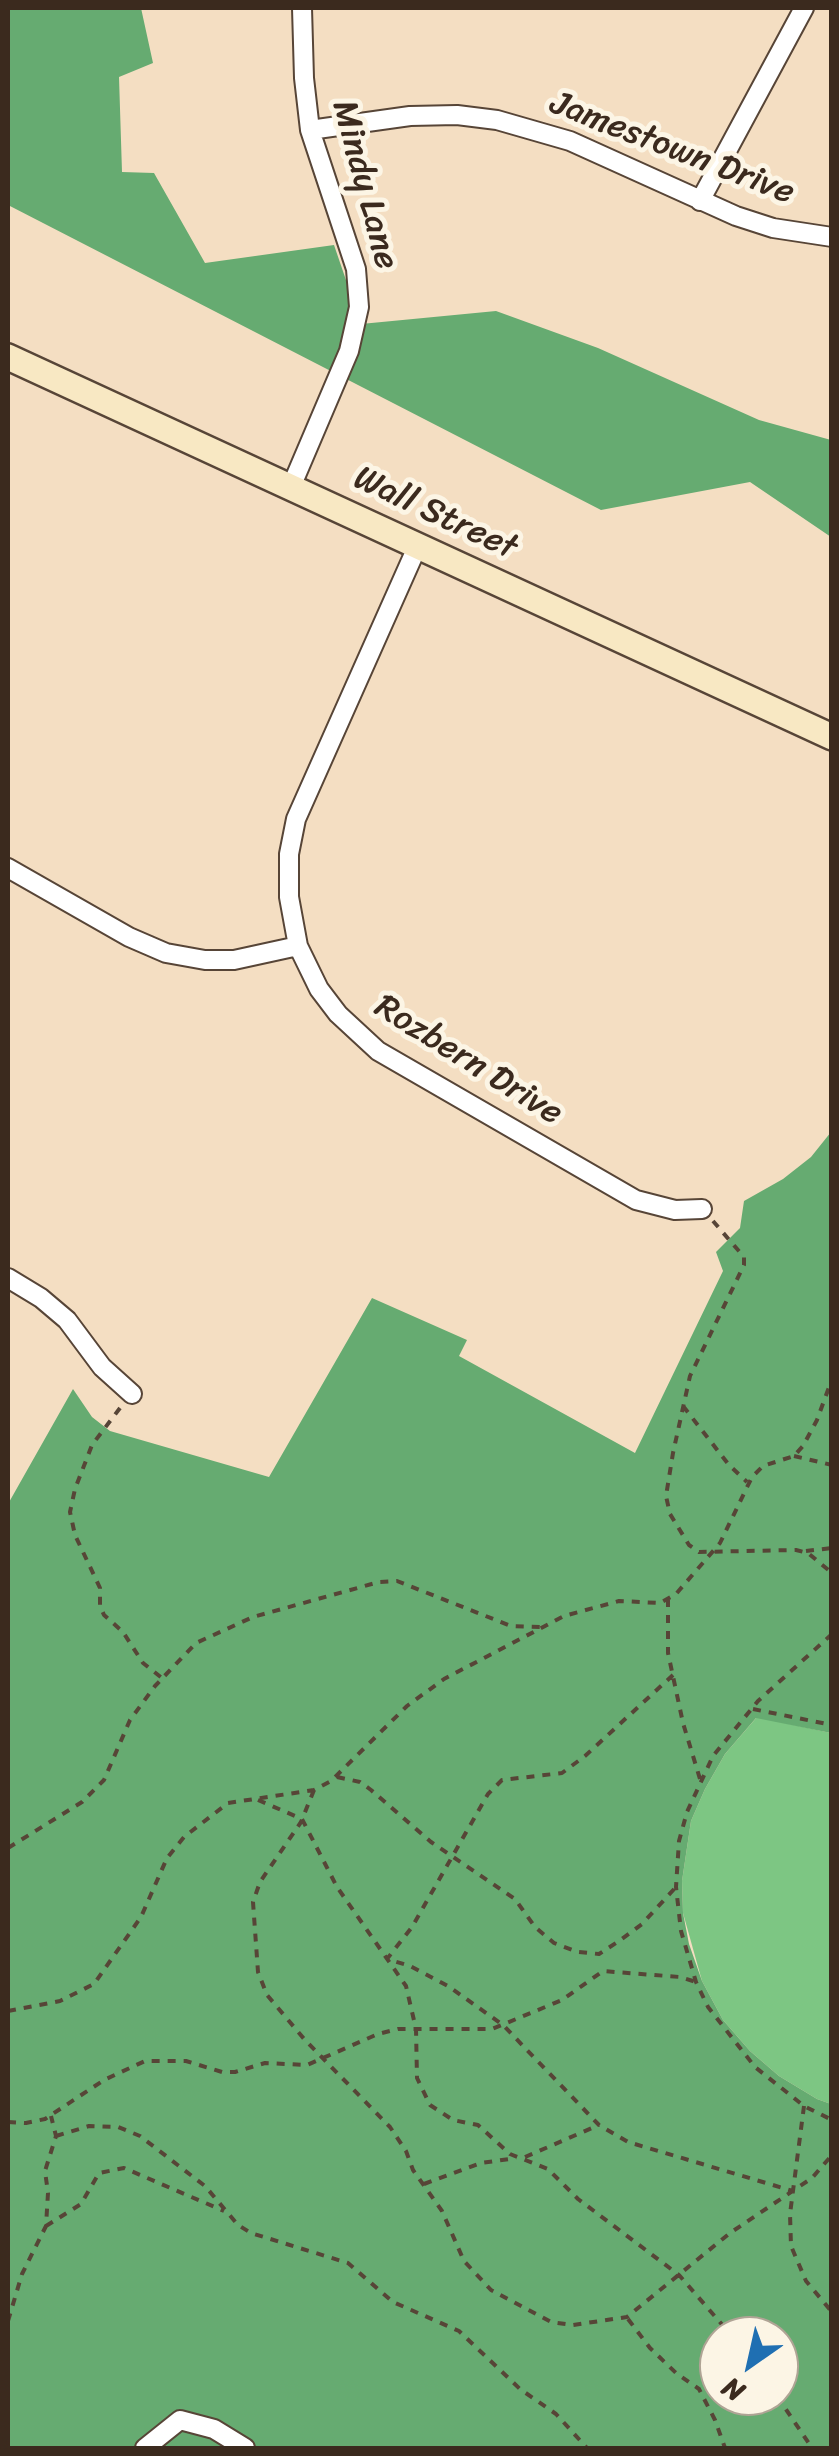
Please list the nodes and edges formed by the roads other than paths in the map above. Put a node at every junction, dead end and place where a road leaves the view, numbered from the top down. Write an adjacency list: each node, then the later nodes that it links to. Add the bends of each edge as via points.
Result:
1 (302, 8): 3 (street, Mindy Lane)
2 (804, 8): 4 (street)
3 (310, 130): 4 (street, Jamestown Drive, via 410,116 497,120 570,141); 7 (street, Mindy Lane, via 356,270 359,307 349,352)
4 (700, 201): 5 (street, Jamestown Drive, via 773,228)
5 (832, 237)
6 (8, 357): 7 (street, Wall Street)
7 (291, 487): 8 (street, Wall Street)
8 (418, 545): 9 (street, Wall Street); 11 (street, Rozbern Drive, via 296,819 289,896)
9 (832, 737)
10 (8, 868): 11 (street, via 166,953 234,960)
11 (298, 946): 12 (street, Rozbern Drive, via 319,989 378,1052 636,1200)
12 (702, 1209)
13 (8, 1278): 14 (street, via 67,1320)
14 (132, 1394)
15 (145, 2448): 16 (street, via 180,2420 214,2429)
16 (245, 2448)

